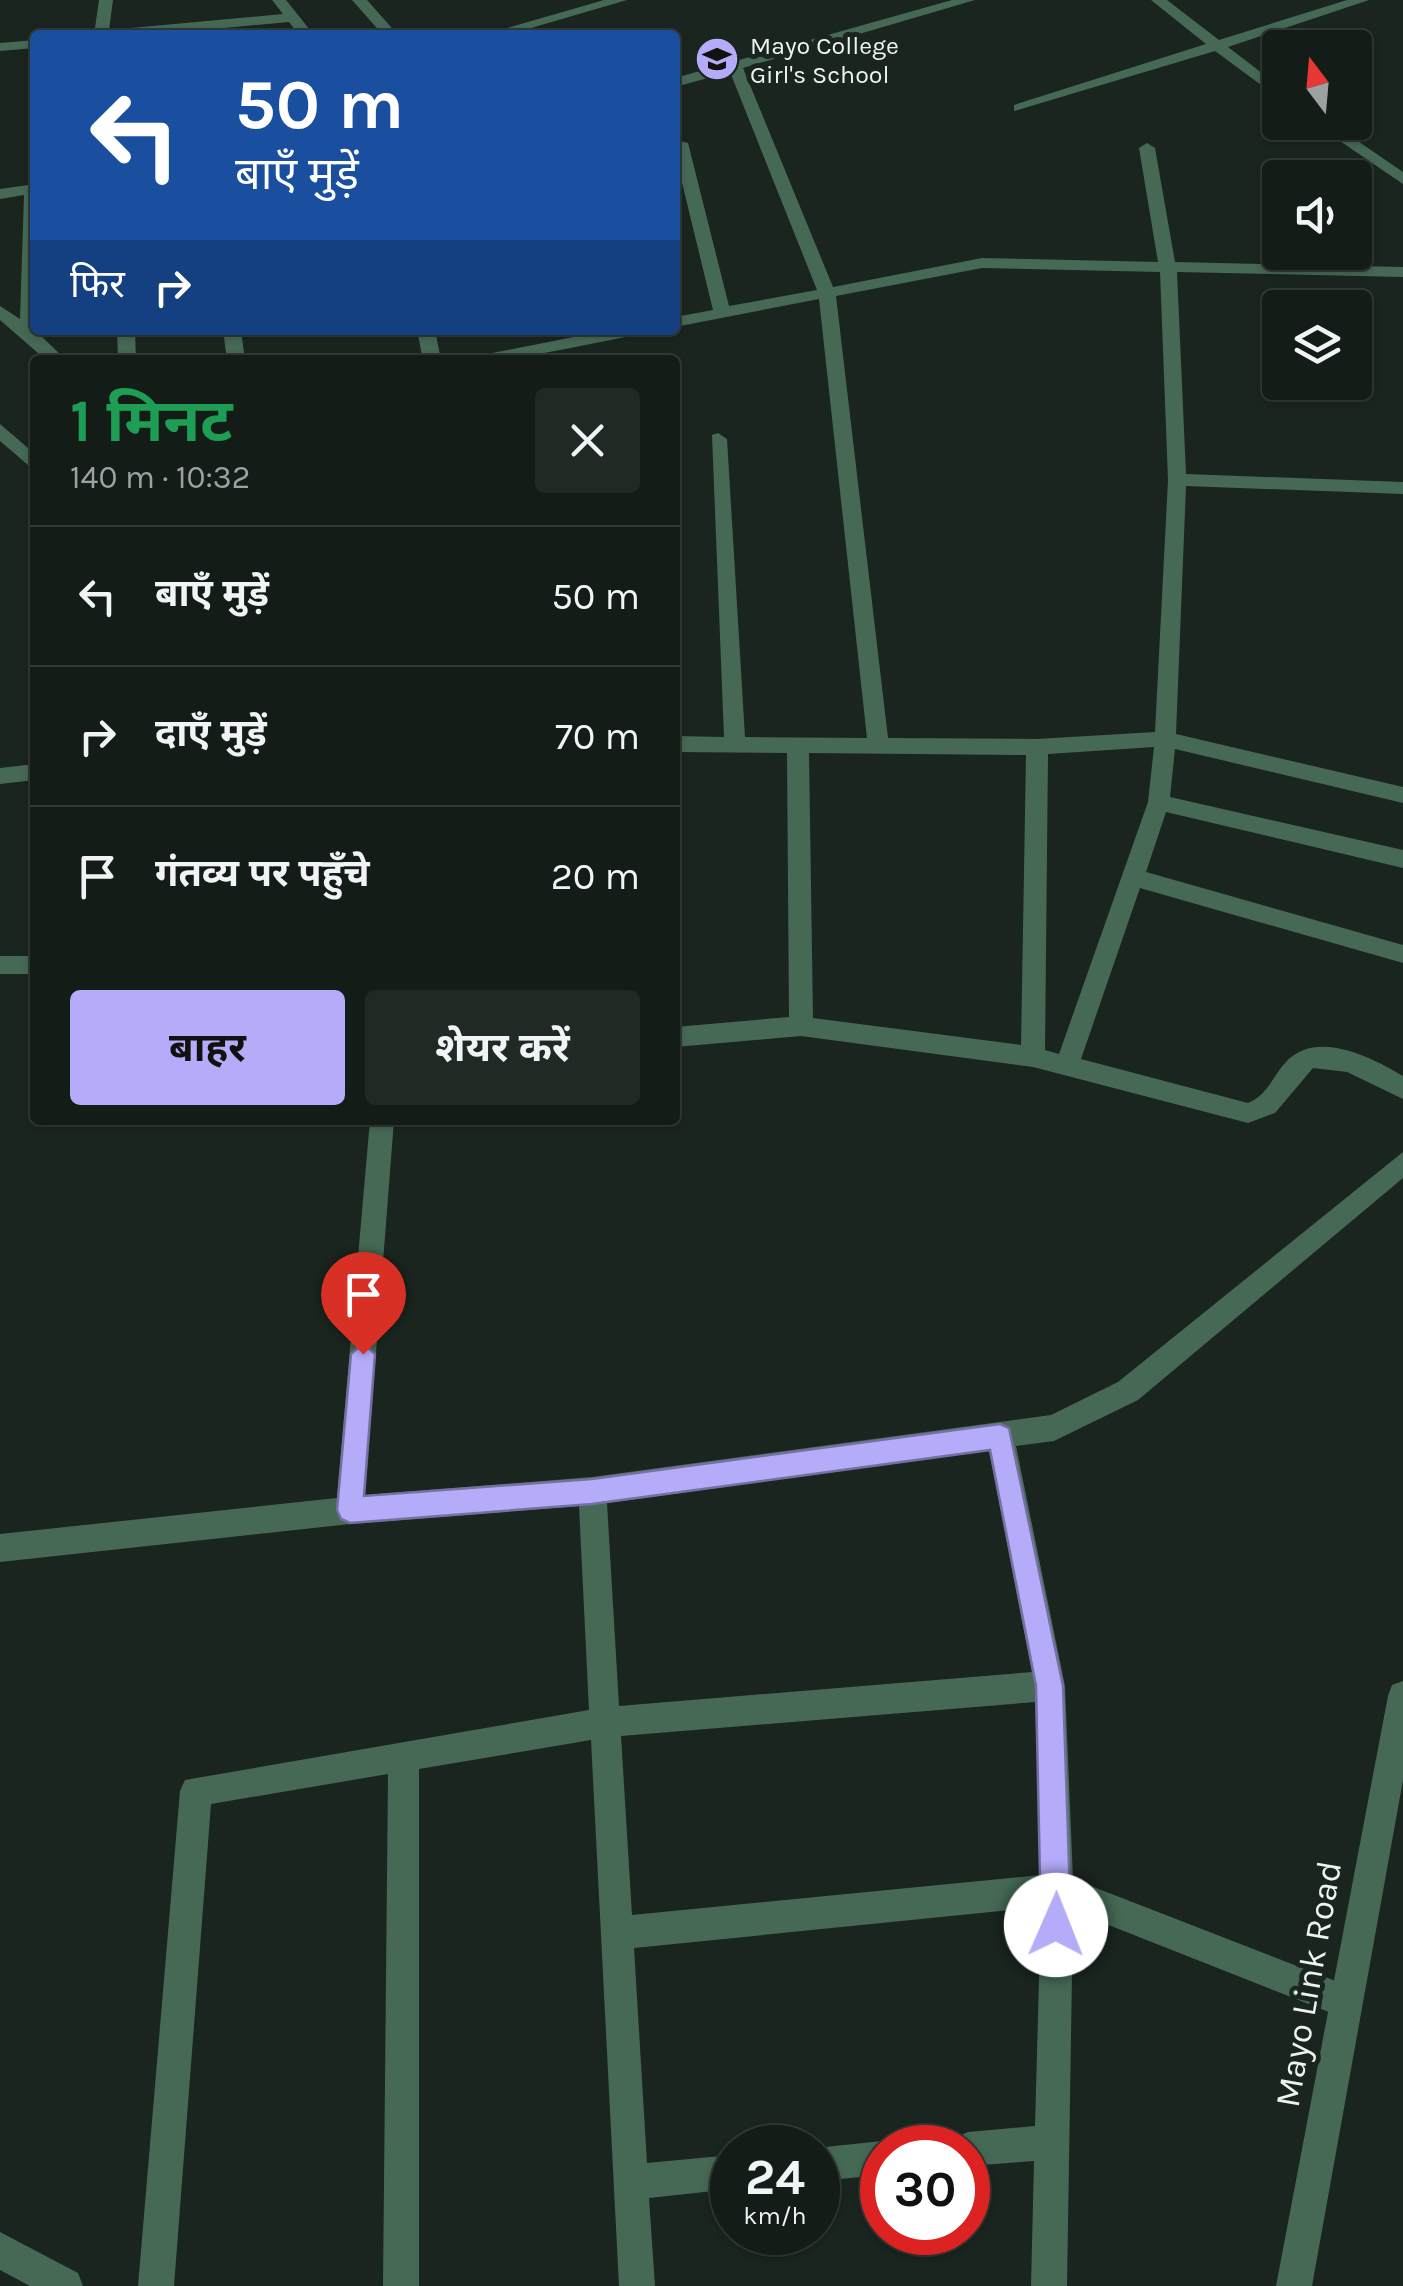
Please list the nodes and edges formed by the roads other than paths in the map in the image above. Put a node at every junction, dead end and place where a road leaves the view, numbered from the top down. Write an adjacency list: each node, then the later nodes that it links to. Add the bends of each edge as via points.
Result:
1 (106, 0): 9 (street)
2 (279, 0): 8 (street)
3 (359, 0): 12 (street)
4 (620, 0): 13 (street)
5 (968, 0): 17 (street)
6 (1158, 0): 15 (street)
7 (1362, 0): 15 (street)
8 (294, 16): 10 (street); 11 (street)
9 (102, 30)
10 (152, 30)
11 (304, 30)
12 (387, 30)
13 (509, 30)
14 (30, 44): 16 (street)
15 (1215, 46): 18 (street); 20 (street)
16 (0, 47)
17 (735, 66): 19 (street); 30 (street)
18 (1262, 81)
19 (680, 82)
20 (1019, 108)
21 (1346, 140): 24 (street)
22 (680, 144): 32 (street)
23 (1146, 148): 27 (street)
24 (1403, 179)
25 (30, 190): 26 (street)
26 (0, 194)
27 (1168, 269): 28 (street); 30 (street, via 982,263); 41 (street)
28 (1403, 272)
29 (30, 286): 34 (street)
30 (827, 293): 32 (street); 47 (street)
31 (0, 311): 34 (street)
32 (722, 313): 33 (street)
33 (680, 321)
34 (28, 334): 36 (street)
35 (602, 335): 37 (street)
36 (51, 355)
37 (506, 355)
38 (0, 430): 40 (street)
39 (718, 439): 45 (street)
40 (30, 457)
41 (1177, 480): 42 (street); 43 (street)
42 (1403, 488)
43 (1166, 738): 48 (street); 51 (street); 52 (street)
44 (680, 744): 45 (street)
45 (736, 744): 46 (street)
46 (798, 745): 47 (street); 58 (street)
47 (878, 746): 48 (street)
48 (1037, 748): 60 (street)
49 (30, 773): 50 (street)
50 (0, 776)
51 (1403, 795)
52 (1159, 802): 53 (street); 54 (street)
53 (1403, 859)
54 (1130, 876): 55 (street); 61 (street)
55 (1403, 954)
56 (0, 965): 57 (street)
57 (30, 966)
58 (800, 1026): 59 (street); 60 (street)
59 (680, 1037)
60 (1033, 1057): 61 (street)
61 (1067, 1064): 62 (street, via 1248,1114 1277,1100 1309,1059 1365,1067)
62 (1399, 1086)
63 (382, 1125): 67 (street)
64 (1403, 1164): 65 (street, via 1128,1390 1054,1428)
65 (1000, 1436): 66 (street); 69 (street)
66 (592, 1491): 67 (street); 71 (street)
67 (350, 1510): 68 (street)
68 (0, 1548)
69 (1050, 1686): 71 (street); 73 (street)
70 (1403, 1696): 75 (street, Mayo Link Road)
71 (606, 1722): 72 (street); 74 (street)
72 (404, 1756): 82 (street, via 196,1791); 83 (street)
73 (1057, 1889): 74 (street); 75 (street); 76 (street)
74 (618, 1933): 79 (street)
75 (1344, 2000): 86 (street, Mayo Link Road)
76 (1049, 2142): 77 (street); 85 (street)
77 (990, 2148)
78 (710, 2174): 79 (street)
79 (630, 2182): 84 (street)
80 (0, 2250): 81 (street)
81 (65, 2286)
82 (156, 2286)
83 (401, 2286)
84 (636, 2286)
85 (1049, 2286)
86 (1294, 2286)

